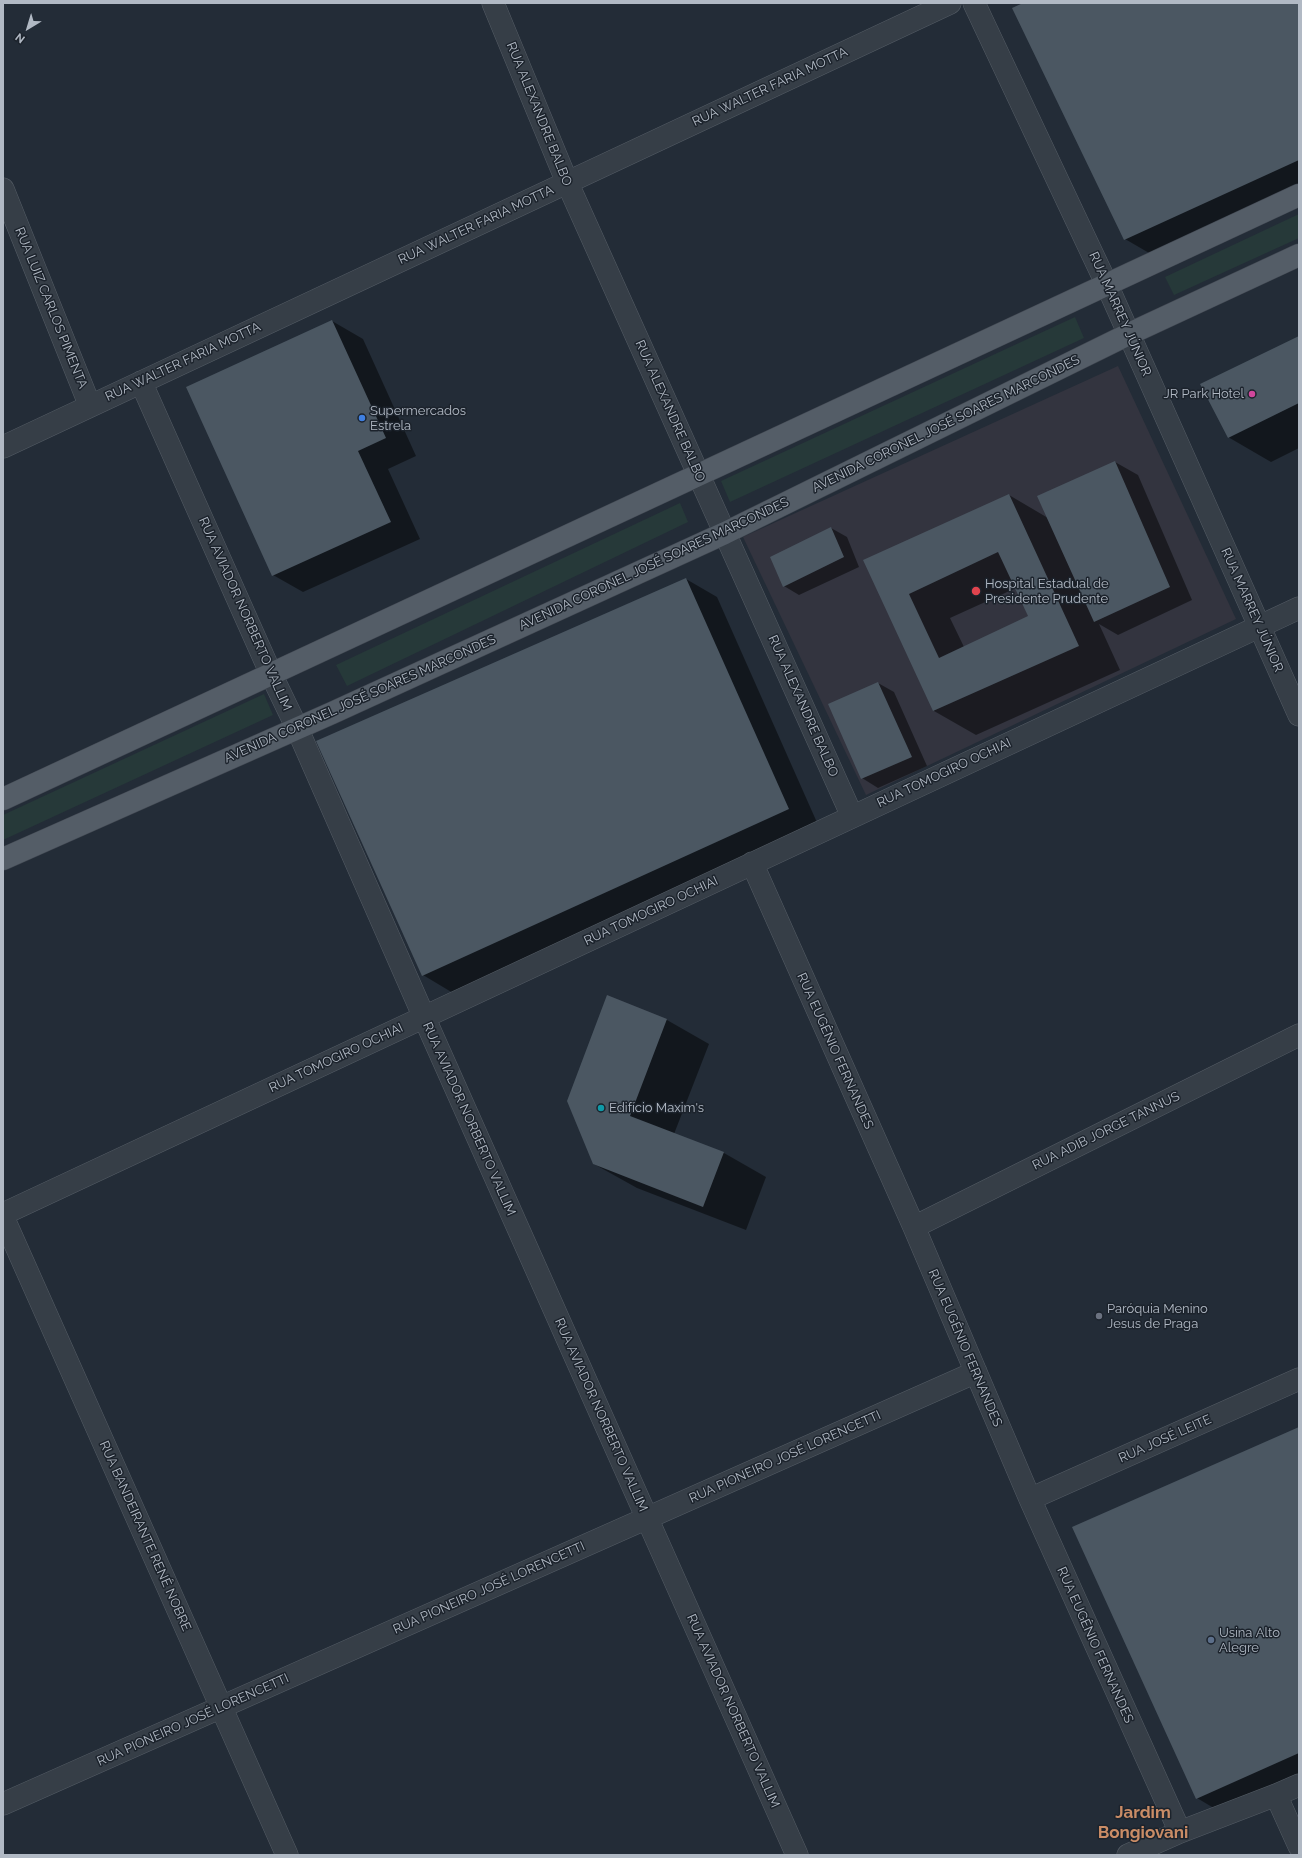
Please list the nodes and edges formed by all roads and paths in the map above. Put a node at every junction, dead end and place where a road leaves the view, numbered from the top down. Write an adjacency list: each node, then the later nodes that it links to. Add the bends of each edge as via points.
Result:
1 (493, 3): 4 (street, RUA ALEXANDRE BALBO)
2 (950, 3): 4 (street, RUA WALTER FARIA MOTTA)
3 (974, 3): 8 (street, RUA MARREY JÚNIOR)
4 (567, 182): 10 (street, RUA WALTER FARIA MOTTA); 13 (street, RUA ALEXANDRE BALBO)
5 (3, 189): 11 (street, RUA LUIZ CARLOS PIMENTA)
6 (1299, 195): 8 (main road)
7 (1299, 255): 9 (main road, AVENIDA CORONEL JOSÉ SOARES MARCONDES)
8 (1107, 284): 9 (street, RUA MARREY JÚNIOR); 13 (main road)
9 (1129, 334): 14 (main road, AVENIDA CORONEL JOSÉ SOARES MARCONDES); 16 (street, RUA MARREY JÚNIOR)
10 (141, 382): 11 (street, RUA WALTER FARIA MOTTA); 17 (street, RUA AVIADOR NORBERTO VALLIM)
11 (90, 406): 12 (street, RUA WALTER FARIA MOTTA)
12 (3, 447)
13 (698, 475): 14 (street, RUA ALEXANDRE BALBO); 17 (main road)
14 (725, 533): 19 (main road, AVENIDA CORONEL JOSÉ SOARES MARCONDES); 21 (street, RUA ALEXANDRE BALBO)
15 (1299, 608): 16 (street, RUA TOMOGIRO OCHIAI)
16 (1259, 626): 18 (street, RUA MARREY JÚNIOR); 21 (street, RUA TOMOGIRO OCHIAI)
17 (271, 674): 19 (street, RUA AVIADOR NORBERTO VALLIM); 20 (main road)
18 (1299, 715)
19 (297, 728): 22 (main road, AVENIDA CORONEL JOSÉ SOARES MARCONDES); 24 (street, RUA AVIADOR NORBERTO VALLIM)
20 (3, 799)
21 (852, 816): 23 (street, RUA TOMOGIRO OCHIAI)
22 (3, 859)
23 (752, 863): 24 (street, RUA TOMOGIRO OCHIAI); 27 (street, RUA EUGÊNIO FERNANDES)
24 (424, 1017): 26 (street, RUA TOMOGIRO OCHIAI); 31 (street, RUA AVIADOR NORBERTO VALLIM)
25 (1299, 1035): 27 (street, RUA ADIB JORGE TANNUS)
26 (3, 1216): 32 (street, RUA BANDEIRANTE RENÊ NOBRE)
27 (914, 1227): 28 (street, RUA EUGÊNIO FERNANDES)
28 (976, 1372): 30 (street, RUA EUGÊNIO FERNANDES); 31 (street, RUA PIONEIRO JOSÉ LORENCETTI)
29 (1299, 1379): 30 (street, RUA JOSÉ LEITE)
30 (1030, 1499): 36 (street, RUA EUGÊNIO FERNANDES)
31 (647, 1518): 32 (street, RUA PIONEIRO JOSÉ LORENCETTI); 39 (street, RUA AVIADOR NORBERTO VALLIM)
32 (221, 1707): 35 (street, RUA PIONEIRO JOSÉ LORENCETTI); 38 (street, RUA BANDEIRANTE RENÊ NOBRE)
33 (1299, 1785): 34 (street)
34 (1276, 1795): 36 (street); 37 (street)
35 (3, 1804)
36 (1180, 1832): 40 (street)
37 (1299, 1846)
38 (287, 1855)
39 (797, 1855)
40 (1128, 1855)

